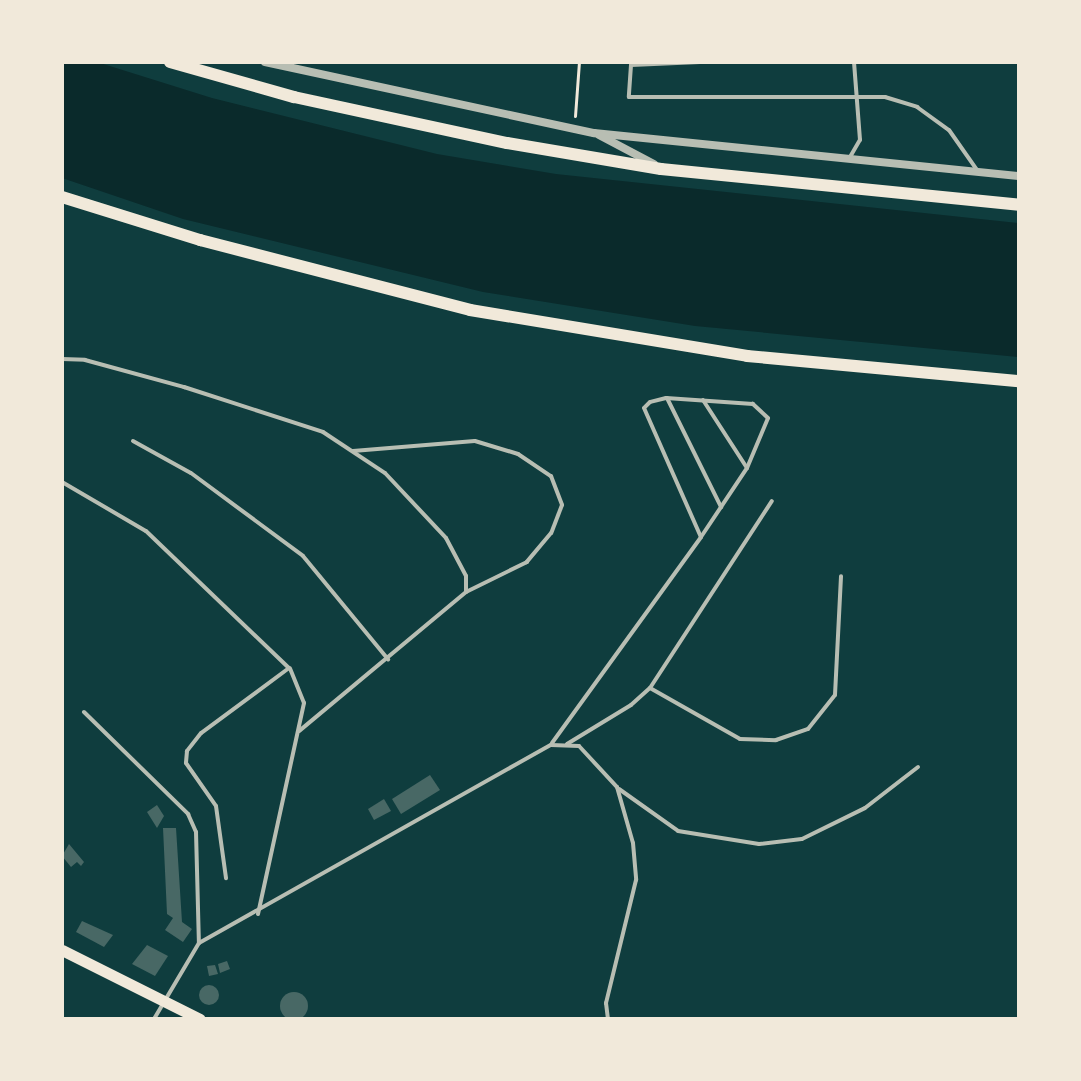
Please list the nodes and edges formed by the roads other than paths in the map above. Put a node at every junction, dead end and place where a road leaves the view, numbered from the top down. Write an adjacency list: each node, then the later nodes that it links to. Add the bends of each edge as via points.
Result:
1 (170, 62): 8 (highway, via 414,126)
2 (268, 62): 6 (street)
3 (700, 62): 5 (lane, via 631,65 629,97)
4 (854, 62): 5 (lane)
5 (857, 96): 7 (lane, via 860,140); 9 (lane, via 885,97 917,107 949,130)
6 (594, 133): 7 (street); 8 (street)
7 (849, 159): 9 (street)
8 (661, 169): 12 (highway)
9 (978, 172): 10 (street)
10 (1019, 176)
11 (62, 197): 14 (highway, via 200,240 470,310 747,356)
12 (1019, 205)
13 (62, 359): 18 (lane, via 85,360 198,392 323,432)
14 (1019, 381)
15 (666, 398): 16 (lane); 22 (lane); 23 (lane, via 644,408)
16 (703, 400): 19 (lane); 19 (lane, via 753,404 764,410 768,418)
17 (133, 441): 26 (lane, via 191,473 303,556)
18 (351, 451): 25 (lane, via 385,473 446,538 466,576); 25 (lane, via 475,441 518,454 551,476 562,505 551,533 527,562)
19 (747, 468): 22 (lane)
20 (62, 482): 27 (lane, via 146,531)
21 (772, 501): 28 (lane)
22 (721, 507): 23 (lane)
23 (701, 537): 31 (lane)
24 (841, 576): 28 (lane, via 835,695 808,729 776,740 740,739)
25 (466, 592): 26 (lane)
26 (388, 659): 30 (lane)
27 (289, 668): 30 (lane, via 304,703); 35 (lane, via 201,733 187,751 186,763 216,806)
28 (650, 688): 32 (lane)
29 (84, 712): 37 (lane, via 188,814 196,832)
30 (299, 731): 36 (lane)
31 (551, 745): 32 (lane); 36 (lane)
32 (565, 745): 34 (lane, via 579,746)
33 (918, 767): 34 (lane, via 865,808 802,839 759,844 678,831)
34 (617, 787): 42 (lane, via 633,843 636,880 606,1003)
35 (226, 878)
36 (258, 914): 37 (lane)
37 (199, 943): 39 (lane)
38 (62, 950): 39 (main road)
39 (163, 1001): 40 (lane); 41 (main road)
40 (154, 1019)
41 (200, 1019)
42 (608, 1019)

